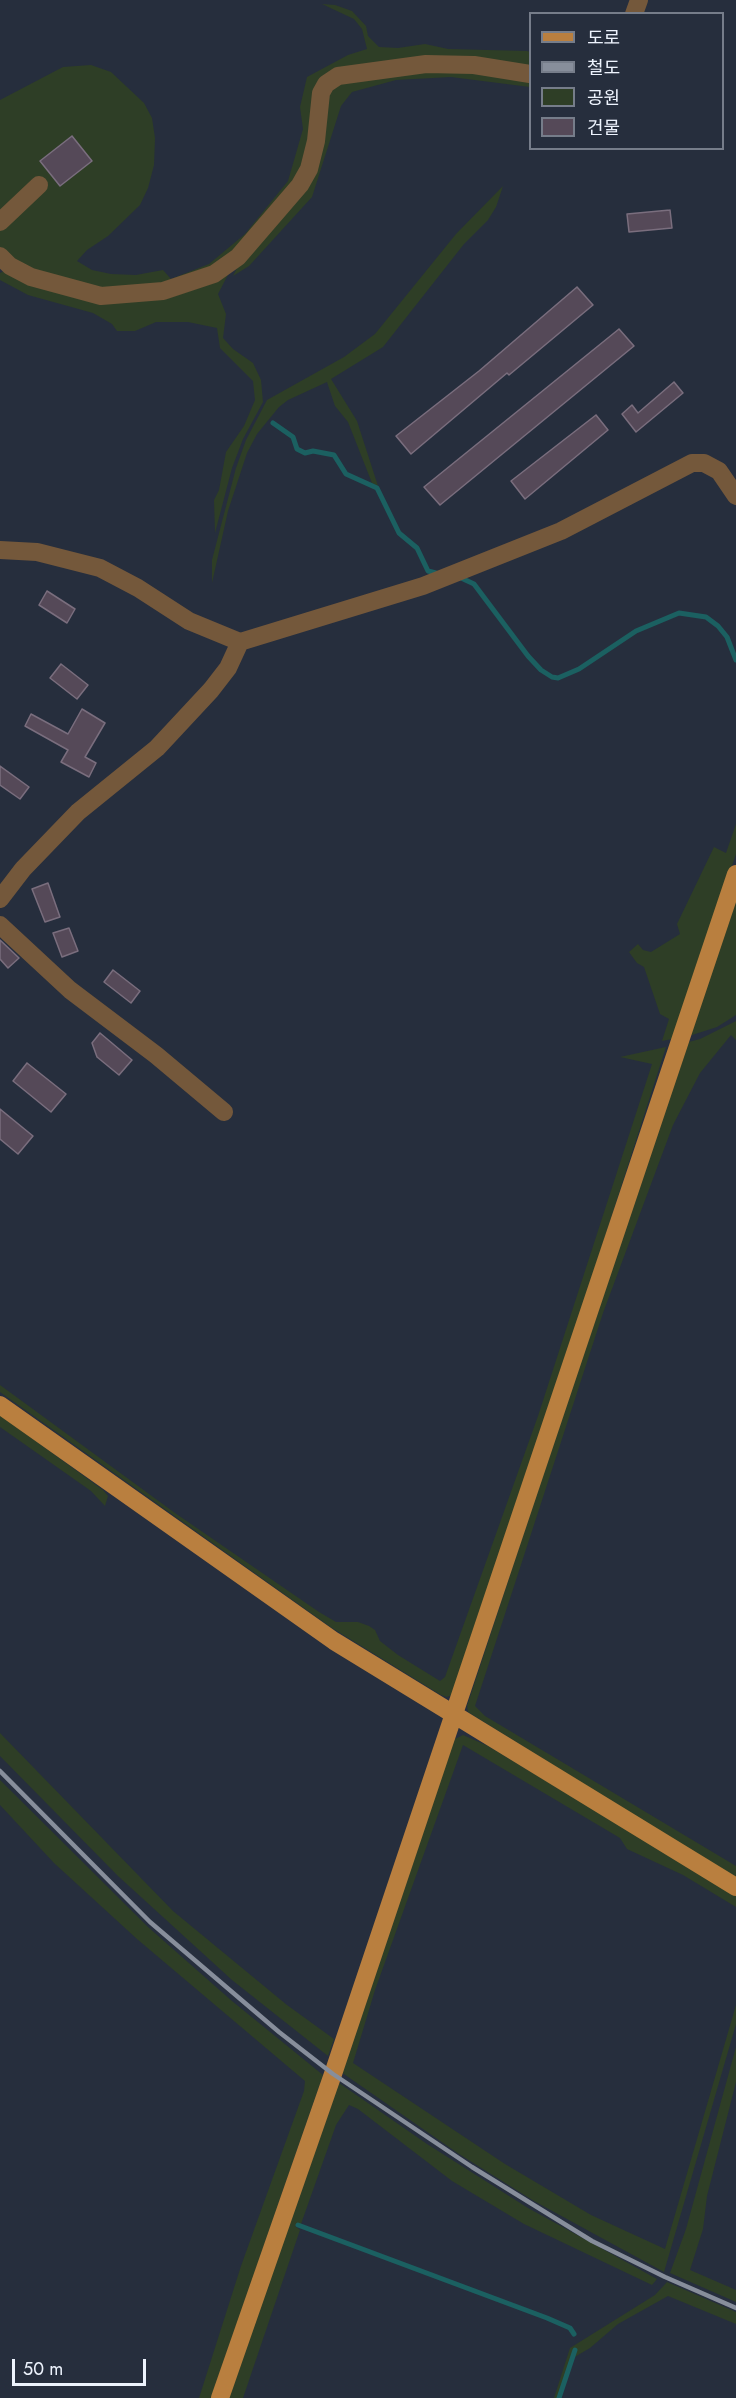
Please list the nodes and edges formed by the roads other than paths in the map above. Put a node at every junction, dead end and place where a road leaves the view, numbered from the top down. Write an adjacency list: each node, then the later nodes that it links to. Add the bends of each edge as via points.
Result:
1 (529, 74): 4 (street, via 474,65 426,64 338,76 321,93 316,141 300,185 238,257 214,274 163,291 101,296 31,278)
2 (39, 185): 3 (street)
3 (0, 222)
4 (0, 256)
5 (736, 496): 7 (street, via 719,471 704,463 692,464 561,531 423,586)
6 (0, 550): 7 (street, via 37,552 100,568 189,621)
7 (240, 642): 9 (street, via 228,668 157,748 78,812)
8 (736, 873): 13 (main road)
9 (0, 899)
10 (0, 925): 11 (street, via 69,990)
11 (224, 1112)
12 (0, 1405): 13 (main road, via 269,1598)
13 (454, 1713): 14 (main road); 15 (main road)
14 (736, 1887)
15 (220, 2398)

